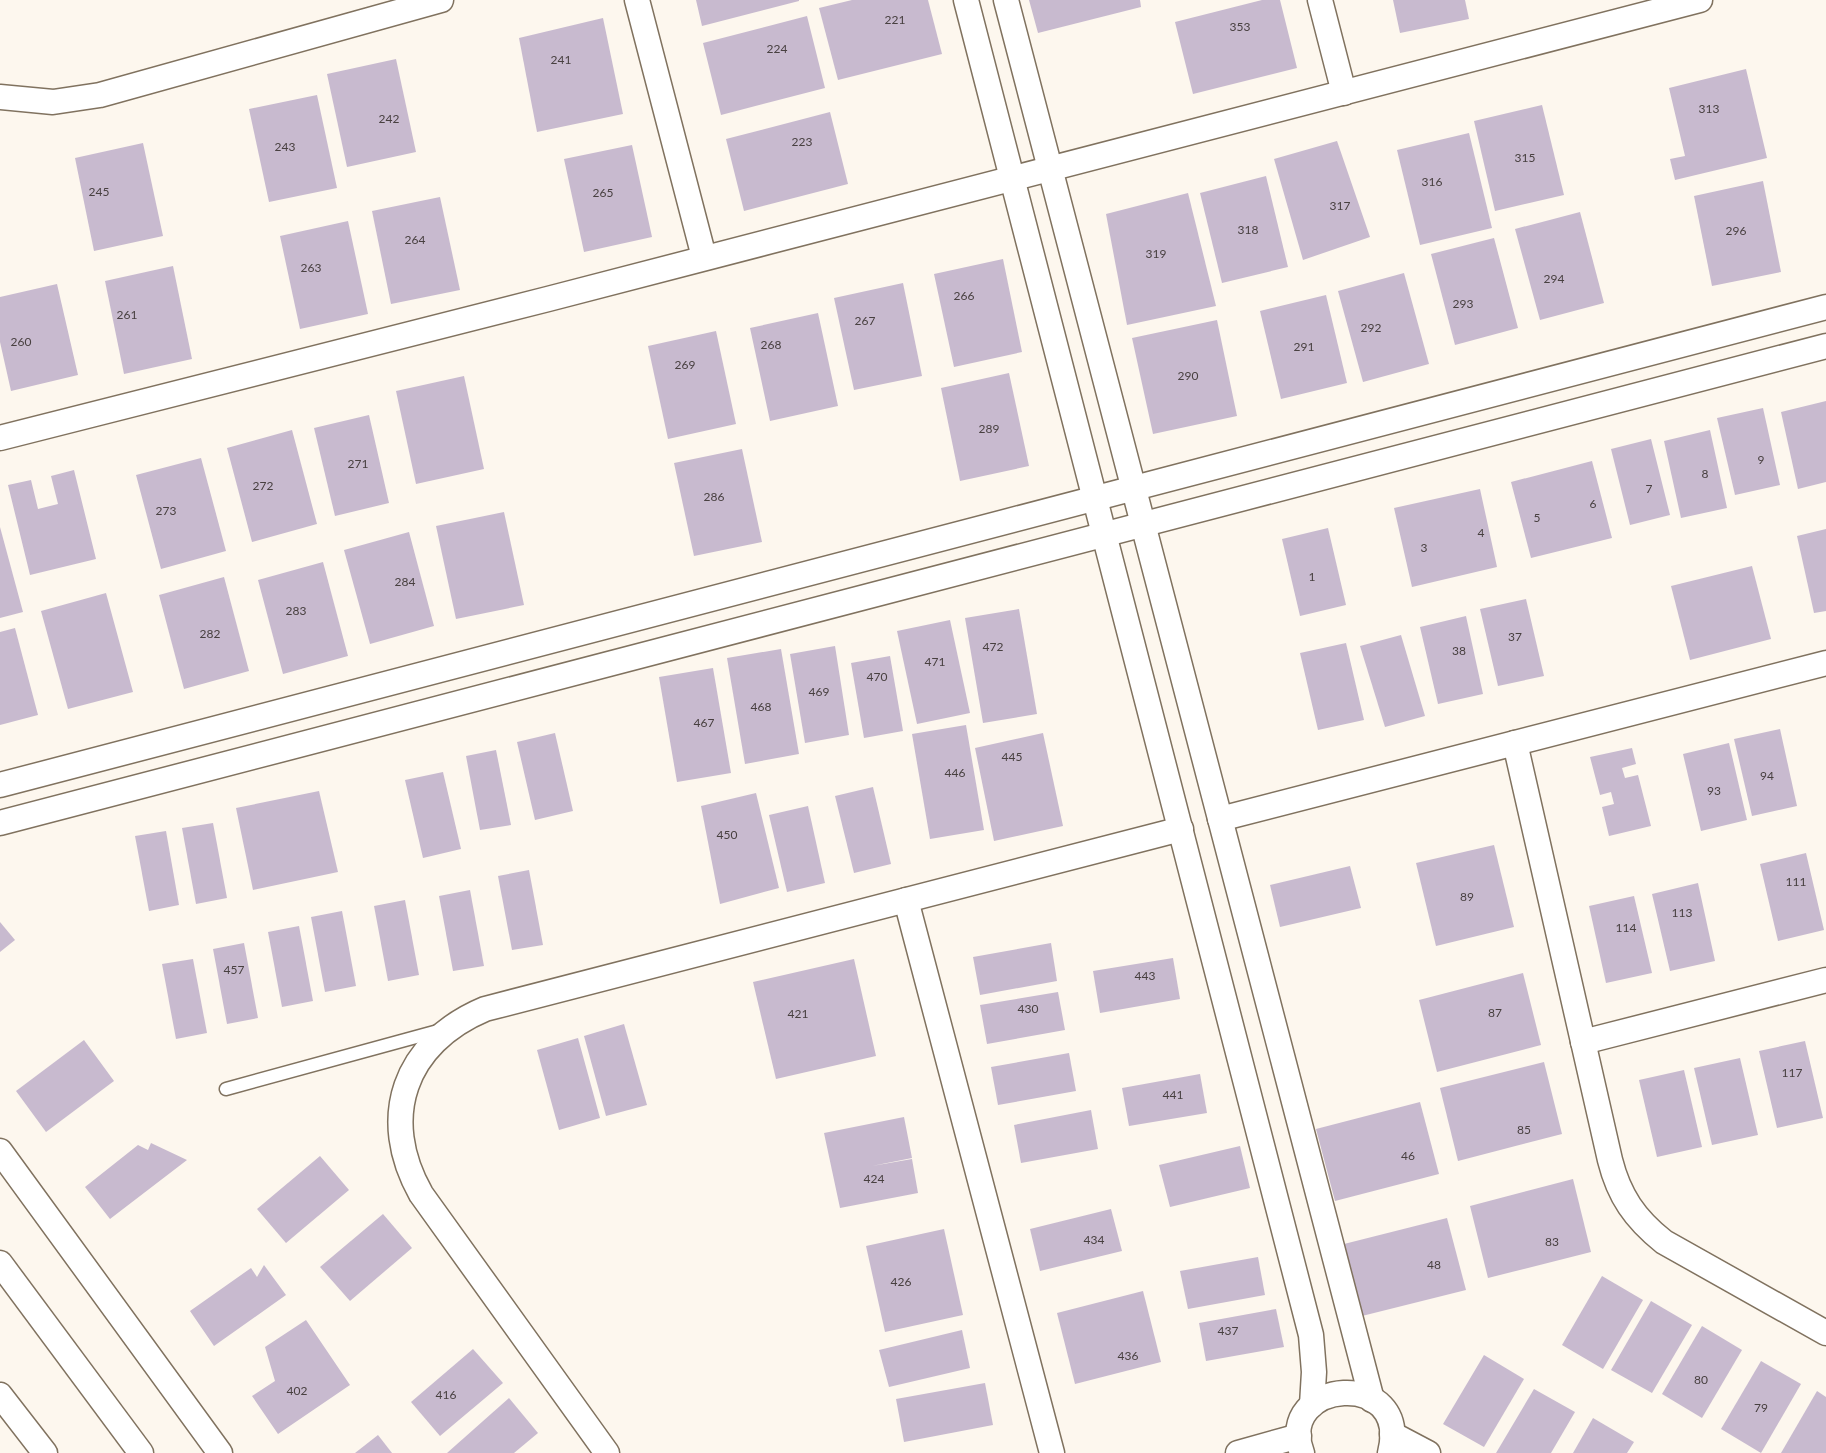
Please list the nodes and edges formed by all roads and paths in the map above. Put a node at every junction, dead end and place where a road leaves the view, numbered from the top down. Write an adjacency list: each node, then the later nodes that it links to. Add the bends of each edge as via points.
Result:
1 (441, 0): 8 (street, via 100,96 52,102)
2 (638, 0): 11 (street)
3 (966, 0): 10 (street)
4 (1006, 0): 9 (street)
5 (1320, 0): 7 (street)
6 (1700, 0): 7 (street)
7 (1344, 93): 9 (street)
8 (0, 97)
9 (1050, 169): 10 (street); 15 (street)
10 (1012, 179): 11 (street); 16 (street)
11 (704, 257): 14 (street)
12 (1826, 307): 15 (street)
13 (1826, 346): 17 (street)
14 (0, 438)
15 (1133, 488): 16 (street); 17 (street)
16 (1096, 498): 18 (street); 21 (street)
17 (1143, 524): 18 (street); 22 (street)
18 (1106, 533): 23 (street); 24 (street)
19 (1826, 663): 20 (street)
20 (1515, 743): 22 (street); 28 (street)
21 (0, 785)
22 (1220, 819): 34 (street)
23 (0, 823)
24 (1181, 829): 25 (street); 35 (street, via 1311,1335)
25 (906, 900): 27 (street, via 485,1009); 42 (street)
26 (1826, 980): 28 (street)
27 (448, 1029): 29 (lane); 41 (street, via 420,1058 403,1096 400,1136 411,1176)
28 (1583, 1042): 32 (street, via 1614,1177 1631,1211 1664,1242)
29 (226, 1089)
30 (0, 1151): 40 (street)
31 (0, 1263): 39 (street)
32 (1826, 1333)
33 (0, 1395): 38 (street)
34 (1372, 1400): 35 (street, via 1361,1394 1341,1392); 36 (street, via 1386,1415)
35 (1312, 1405): 37 (street, via 1303,1419)
36 (1391, 1443): 44 (street)
37 (1301, 1444): 43 (street)
38 (45, 1453)
39 (141, 1453)
40 (220, 1453)
41 (607, 1453)
42 (1052, 1453)
43 (1238, 1453)
44 (1428, 1453)

